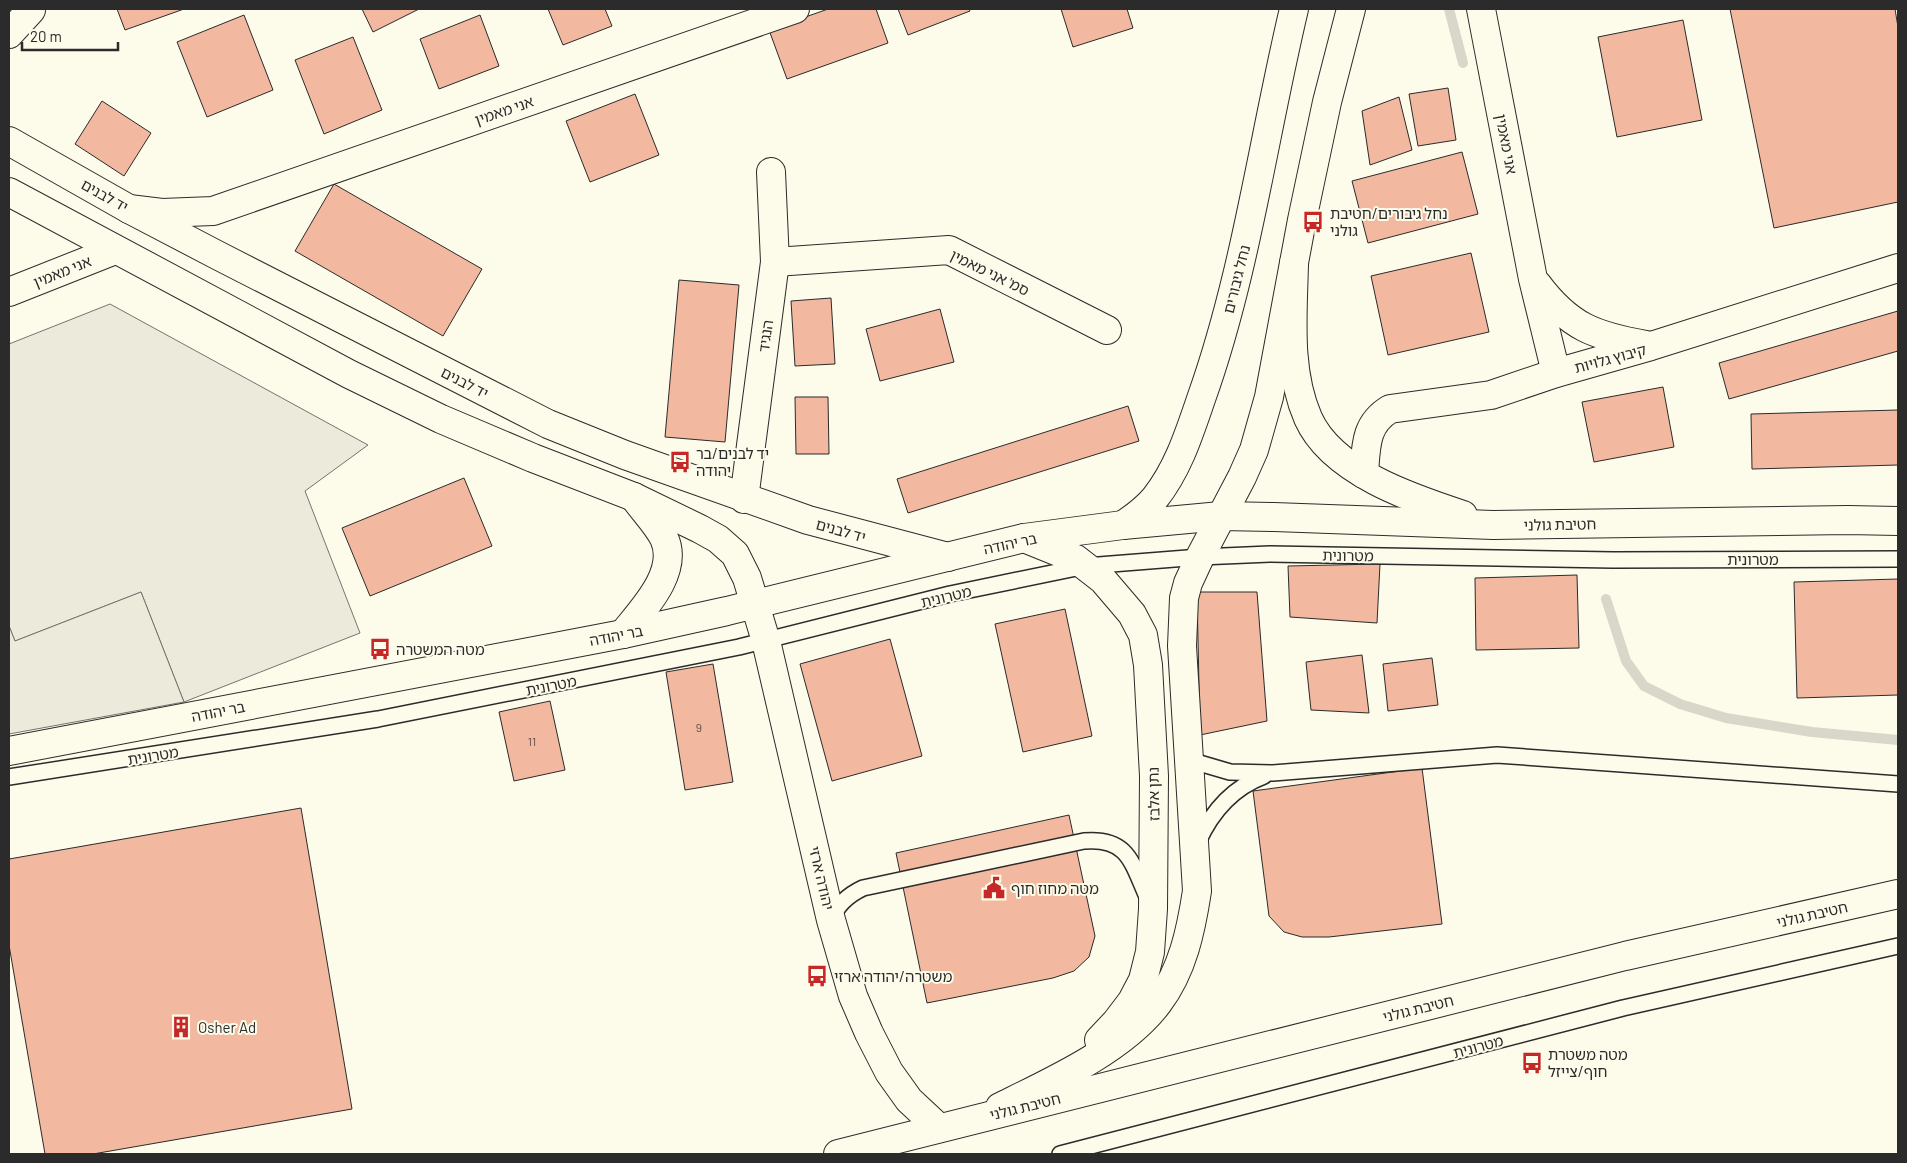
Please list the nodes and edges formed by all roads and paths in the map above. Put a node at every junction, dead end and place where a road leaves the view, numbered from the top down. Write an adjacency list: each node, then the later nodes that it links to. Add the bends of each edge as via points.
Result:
1 (795, 9): 11 (main road, אני מאמין)
2 (1294, 9): 27 (main road, נחל גיבורים, via 1237,280 1215,361 1180,457 1156,498)
3 (1351, 9): 15 (main road, via 1327,102)
4 (1481, 9): 17 (main road, אני מאמין)
5 (27, 13): 6 (main road)
6 (9, 34)
7 (9, 141): 10 (main road, יד לבנים)
8 (771, 172): 14 (main road, הנגיד)
9 (9, 192): 12 (main road)
10 (129, 209): 11 (main road, אני מאמין, via 162,213); 13 (main road, יד לבנים)
11 (212, 211): 13 (main road, via 202,226 202,233)
12 (115, 250): 18 (main road, אני מאמין); 23 (main road, via 441,419)
13 (216, 255): 24 (main road, יד לבנים, via 548,424)
14 (775, 262): 19 (main road, סמ' אני מאמין, via 949,250); 24 (main road, הנגיד)
15 (1294, 263): 22 (main road, via 1292,340 1301,398 1308,419 1320,437 1334,453); 25 (main road, via 1262,423 1254,450)
16 (1898, 268): 20 (main road, קיבוץ גלויות)
17 (1533, 279): 20 (main road, אני מאמין, via 1560,311 1591,332); 21 (main road, אני מאמין)
18 (9, 292)
19 (1107, 330)
20 (1651, 346): 21 (main road, קיבוץ גלויות)
21 (1556, 372): 22 (main road, קיבוץ גלויות, via 1491,394 1390,408 1378,416 1370,431)
22 (1364, 474): 28 (main road, via 1434,506)
23 (634, 497): 34 (main road, via 718,539 735,554); 35 (main road, via 664,539 669,557 655,592)
24 (744, 499): 30 (main road, יד לבנים, via 808,520)
25 (1221, 516): 27 (main road, בר יהודה); 28 (main road, חטיבת גולני); 31 (main road, נתן אלבז)
26 (1898, 521): 28 (main road, חטיבת גולני)
27 (1124, 525): 29 (main road, בר יהודה)
28 (1493, 525)
29 (1024, 538): 30 (main road, בר יהודה); 33 (main road, נתן אלבז)
30 (948, 557): 34 (main road, בר יהודה)
31 (1200, 557): 32 (lane, מטרונית, via 1270,554 1613,560); 33 (lane, מטרונית); 38 (main road, נתן אלבז, via 1188,583 1182,614)
32 (1898, 559)
33 (1086, 566): 36 (lane, מטרונית, via 950,594); 44 (main road, נתן אלבז, via 1103,580 1132,614 1142,635 1148,665 1154,776)
34 (756, 604): 35 (main road, בר יהודה); 36 (main road, יהודה ארזי)
35 (622, 634): 37 (main road, בר יהודה)
36 (766, 641): 40 (lane, מטרונית, via 378,720); 45 (main road, יהודה ארזי)
37 (9, 751)
38 (1190, 760): 39 (lane, via 1230,772); 42 (main road, נתן אלבז)
39 (1273, 773): 41 (lane, via 1497,755); 42 (lane, via 1249,782 1228,796 1205,828)
40 (9, 777)
41 (1898, 784)
42 (1195, 851): 47 (main road, נתן אלבז, via 1197,892 1192,924 1184,953 1159,1002 1125,1036)
43 (1898, 894): 48 (main road, חטיבת גולני, via 1625,956)
44 (1153, 909): 45 (lane, via 1122,848 1099,840 863,888 852,893 836,909); 47 (main road, נתן אלבז, via 1150,952 1143,980 1132,1002 1104,1036)
45 (831, 920): 49 (main road, יהודה ארזי, via 853,996 889,1072 910,1100)
46 (1898, 946): 51 (lane, מטרונית, via 1623,1008)
47 (1058, 1078): 48 (main road, נתן אלבז)
48 (978, 1118): 49 (main road, חטיבת גולני)
49 (939, 1128): 50 (main road, חטיבת גולני)
50 (838, 1154)
51 (1060, 1154)

